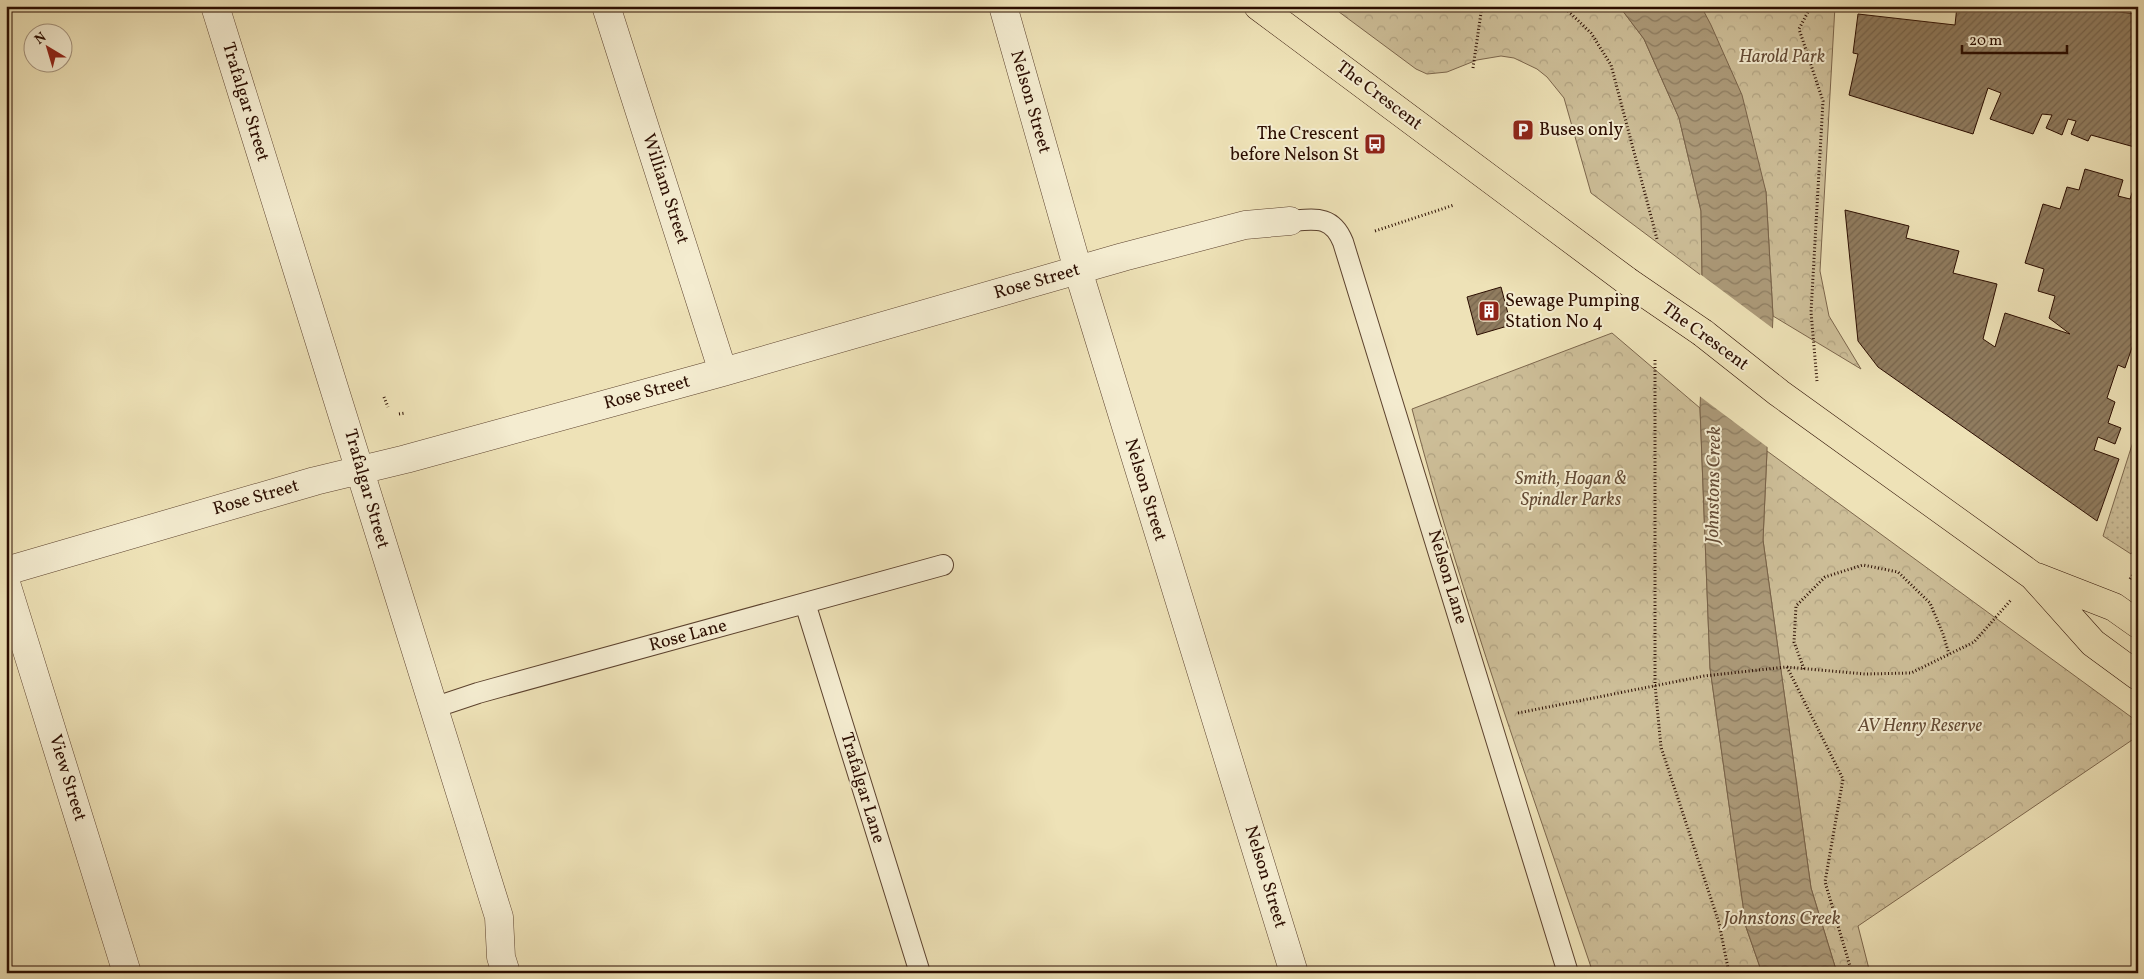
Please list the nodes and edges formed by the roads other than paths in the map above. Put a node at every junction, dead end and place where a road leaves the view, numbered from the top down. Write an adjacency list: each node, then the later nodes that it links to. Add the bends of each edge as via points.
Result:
1 (215, 6): 8 (street, Trafalgar Street)
2 (606, 6): 7 (street, William Street)
3 (1003, 6): 6 (street, Nelson Street)
4 (1258, 6): 11 (main road, The Crescent, bridge, via 1711,339 1779,393)
5 (1290, 221): 6 (street, Rose Street, via 1245,225); 21 (lane, Nelson Lane, via 1322,220 1334,227 1344,242)
6 (1078, 270): 7 (street, Rose Street); 20 (street, Nelson Street)
7 (723, 372): 8 (street, Rose Street)
8 (360, 470): 10 (street, Rose Street); 16 (street, Trafalgar Street)
9 (942, 565): 13 (lane, Rose Lane)
10 (6, 571)
11 (2033, 576): 14 (main road, The Crescent, via 2114,607); 15 (main road, The Crescent, via 2093,643)
12 (6, 582): 17 (street, View Street)
13 (805, 603): 16 (lane, Rose Lane); 19 (lane, Trafalgar Lane)
14 (2138, 624)
15 (2138, 676)
16 (433, 708): 18 (street, Trafalgar Street, via 499,917 501,956)
17 (127, 973)
18 (506, 973)
19 (920, 973)
20 (1294, 973)
21 (1568, 973)

